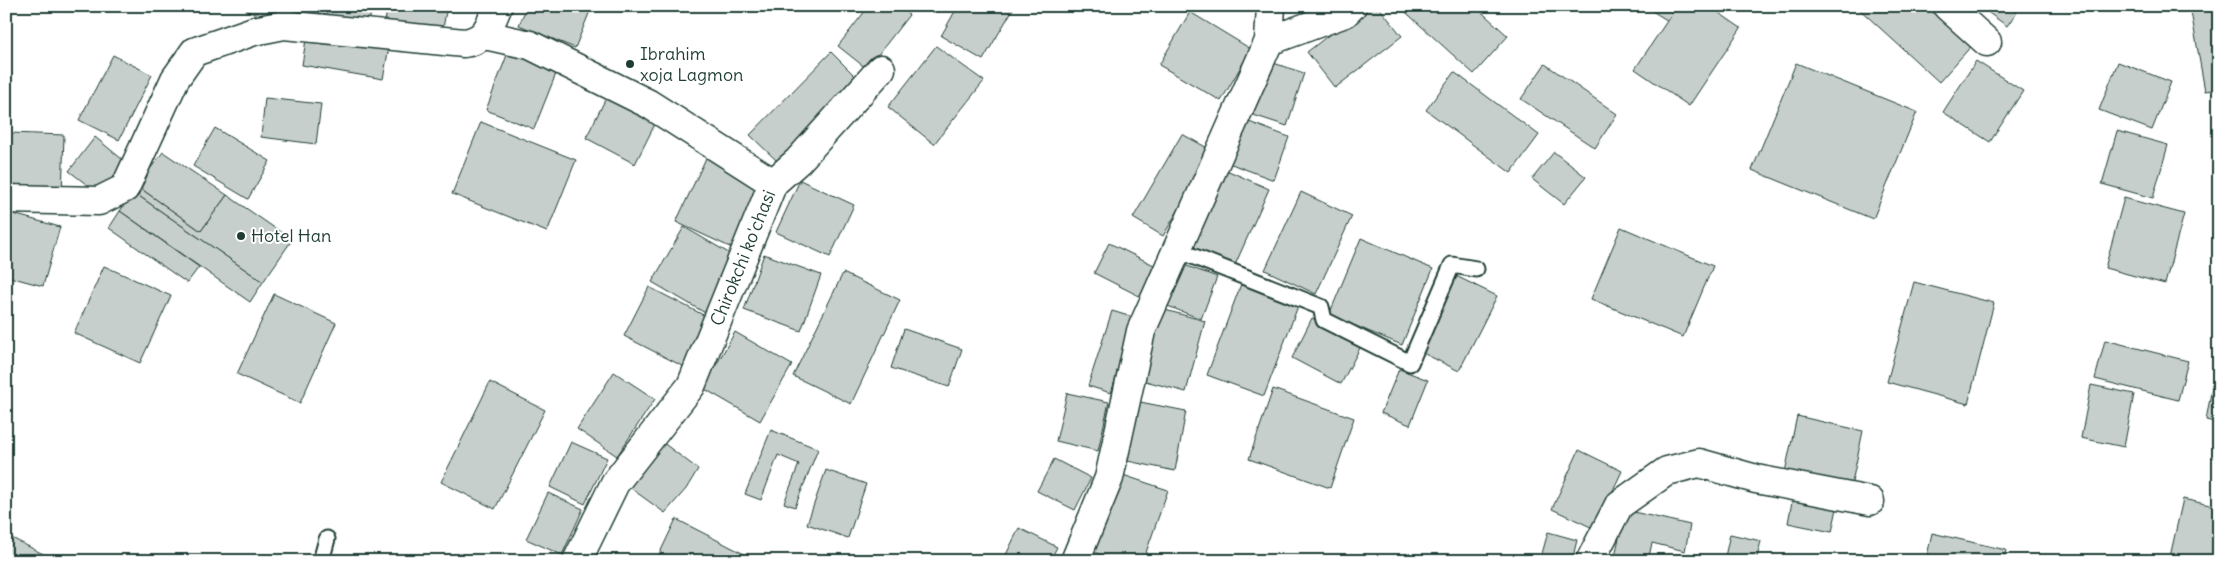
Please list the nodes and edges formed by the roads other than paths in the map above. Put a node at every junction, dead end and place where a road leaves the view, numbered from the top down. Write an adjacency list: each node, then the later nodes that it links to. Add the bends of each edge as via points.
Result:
1 (498, 6): 6 (street)
2 (1271, 6): 7 (street)
3 (1352, 6): 7 (street, via 1346,13)
4 (1948, 6): 8 (street)
5 (285, 16): 6 (street, via 464,44 476,42); 11 (street, via 254,31 194,52 175,79 125,188 99,201)
6 (485, 34): 10 (street, Chirokchi ko'chasi, via 530,45 649,104)
7 (1269, 42): 12 (street)
8 (1987, 42)
9 (881, 69): 10 (street)
10 (774, 184): 17 (street, Chirokchi ko'chasi, via 691,386 615,484)
11 (6, 199)
12 (1177, 250): 13 (lane, via 1321,307 1324,320 1410,363 1452,265); 18 (street, via 1142,331 1109,478)
13 (1476, 269)
14 (1870, 501): 19 (street, via 1756,479 1699,463 1667,470 1619,505)
15 (327, 539): 16 (lane)
16 (321, 561)
17 (578, 561)
18 (1076, 561)
19 (1590, 561)

